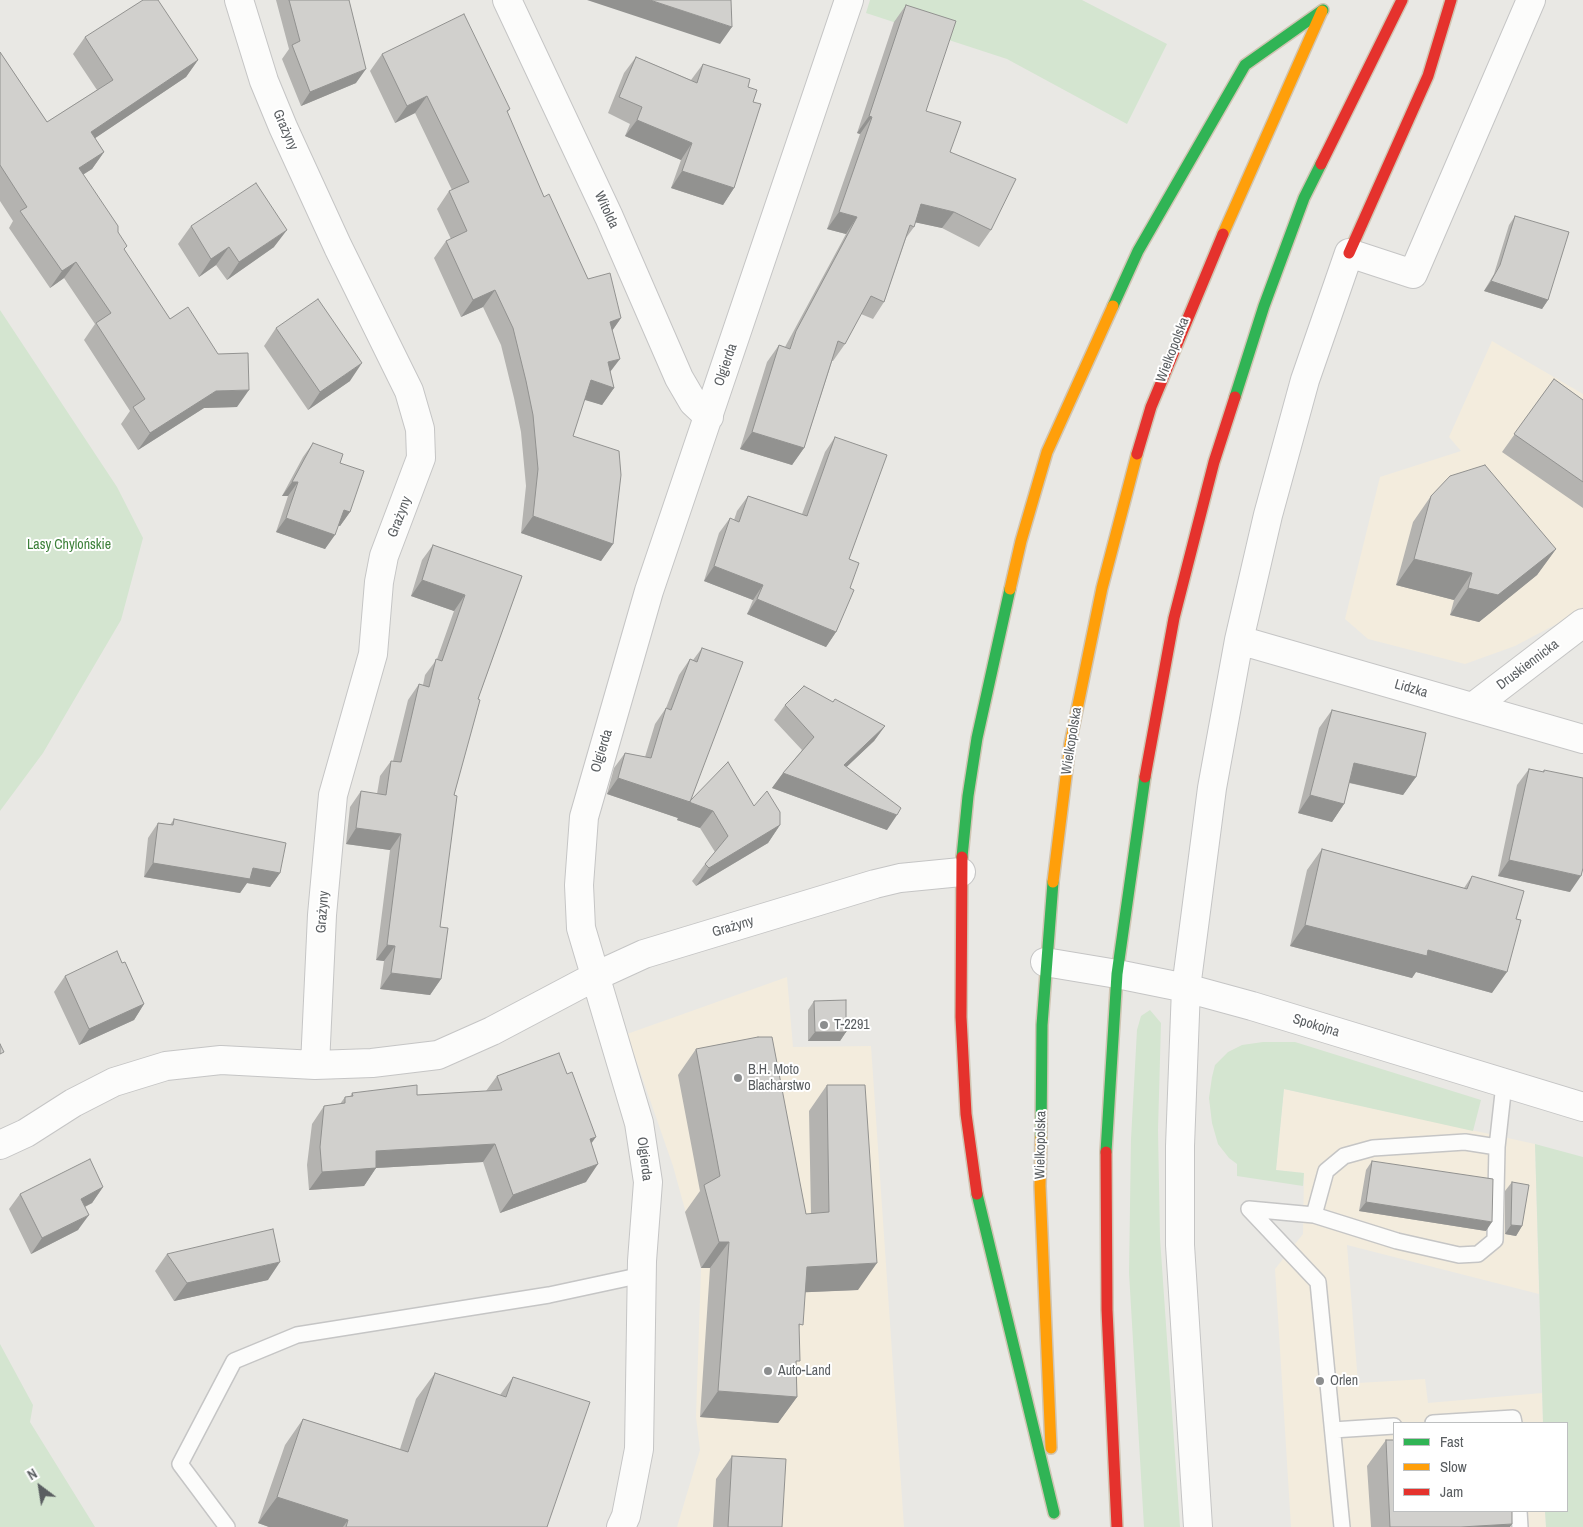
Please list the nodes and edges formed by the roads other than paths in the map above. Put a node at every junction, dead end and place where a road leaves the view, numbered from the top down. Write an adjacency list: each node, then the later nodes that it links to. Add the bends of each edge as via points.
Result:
1 (239, 0): 19 (street, Grażyny, via 264,82 283,127 409,391 420,428 421,458 384,556 373,654 333,795 321,934)
2 (507, 0): 9 (street, Witolda, via 609,216 679,378 693,402)
3 (849, 0): 9 (street, Olgierda)
4 (1402, 0): 16 (main road, via 1304,198 1264,306 1214,462 1171,636 1133,848)
5 (1451, 0): 8 (main road, via 1428,76)
6 (1531, 0): 8 (street, via 1413,274)
7 (1325, 5): 14 (main road, via 1245,65 1138,251 1047,452 1021,541 977,738); 15 (main road, Wielkopolska, via 1182,328 1151,407 1128,481 1070,744)
8 (1349, 253): 11 (street, via 1305,380 1268,515)
9 (709, 416): 17 (street, Olgierda, via 650,591 584,817 579,885 581,928)
10 (1583, 623): 12 (street, Druskiennicka)
11 (1239, 640): 12 (street, Lidzka); 18 (street, via 1212,788)
12 (1473, 707): 13 (street, Lidzka)
13 (1583, 739)
14 (961, 872): 17 (street, Grażyny, via 875,884 644,954); 31 (main road, via 961,1017 966,1114 979,1210)
15 (1045, 962): 16 (street, Spokojna); 31 (main road, Wielkopolska, via 1040,1186)
16 (1117, 974): 18 (street, Spokojna); 35 (main road, via 1105,1164 1107,1310)
17 (596, 976): 19 (street, Grażyny, via 492,1032 438,1055 372,1063); 25 (street, Olgierda, via 639,1123 648,1182)
18 (1186, 988): 20 (street, Spokojna); 36 (street, via 1180,1245)
19 (315, 1065): 22 (street, Grażyny, via 221,1060 166,1066 114,1082)
20 (1504, 1084): 21 (street, Spokojna); 23 (lane)
21 (1583, 1107)
22 (0, 1146)
23 (1496, 1147): 24 (lane, via 1465,1142 1372,1148 1344,1156 1326,1172); 24 (lane, via 1495,1240 1478,1254 1459,1255 1397,1241)
24 (1314, 1215): 29 (lane, via 1249,1209 1318,1282)
25 (642, 1275): 32 (lane, via 549,1295 296,1335 234,1361 180,1464); 33 (street, Olgierda, via 640,1450)
26 (1449, 1422): 27 (lane, via 1514,1418)
27 (1514, 1422)
28 (1393, 1426): 29 (lane)
29 (1333, 1430): 37 (lane)
30 (1519, 1512): 38 (lane)
31 (1054, 1513): 34 (main road, Wielkopolska)
32 (227, 1527)
33 (621, 1527)
34 (1055, 1527)
35 (1117, 1527)
36 (1198, 1527)
37 (1342, 1527)
38 (1520, 1527)

